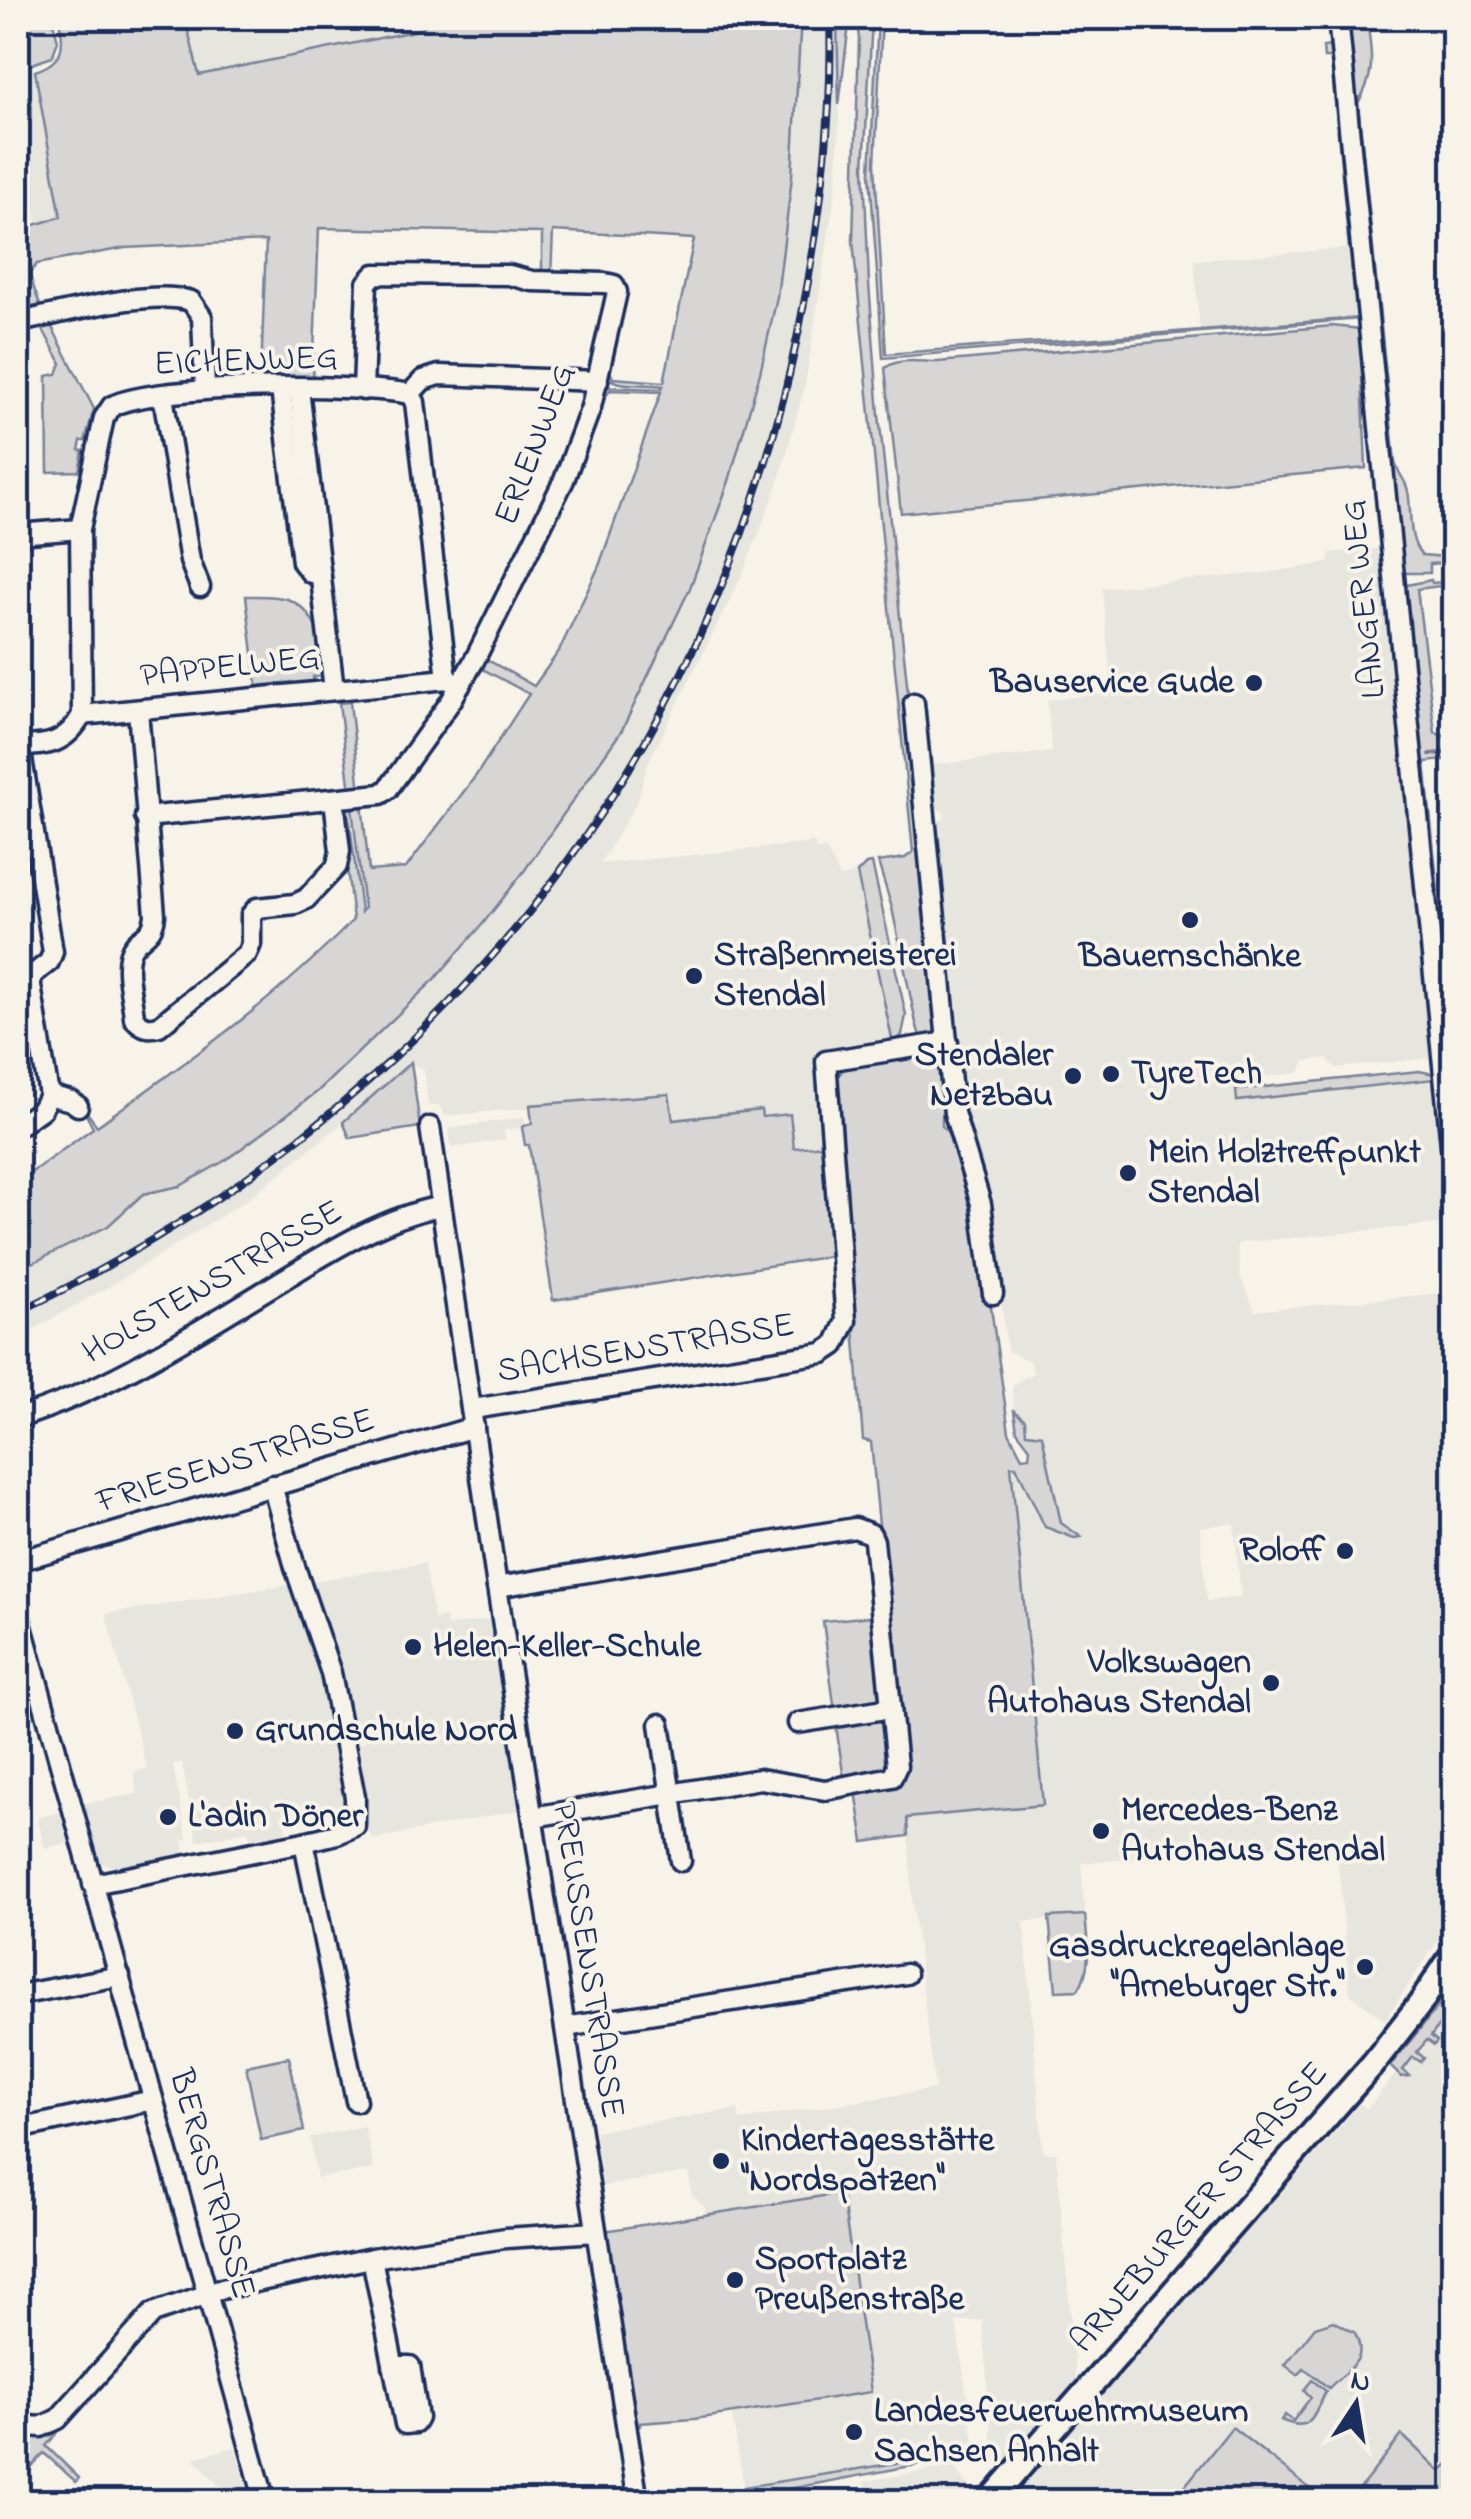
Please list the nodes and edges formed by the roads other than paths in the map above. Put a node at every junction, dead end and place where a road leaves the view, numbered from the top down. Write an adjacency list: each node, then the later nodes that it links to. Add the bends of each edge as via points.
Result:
1 (1338, 18): 25 (street, LANGER WEG)
2 (18, 322): 5 (street, via 124,301 191,301 202,318)
3 (598, 381): 6 (street, ERLENWEG, via 614,284 509,274 382,273 367,283); 7 (street, via 439,374); 12 (street, ERLENWEG, via 564,480)
4 (290, 389): 5 (street, EICHENWEG); 6 (street, EICHENWEG); 13 (street)
5 (204, 390): 8 (street, EICHENWEG)
6 (363, 390): 7 (street, EICHENWEG)
7 (410, 394): 12 (street)
8 (163, 396): 9 (street, EICHENWEG, via 118,403 107,412); 11 (street)
9 (80, 529): 10 (street); 16 (street, EICHENWEG)
10 (18, 534)
11 (200, 587)
12 (454, 682): 13 (street, PAPPELWEG); 18 (street, ERLENWEG, via 388,790)
13 (334, 690): 15 (street, PAPPELWEG)
14 (914, 703): 20 (street)
15 (138, 710): 16 (street, PAPPELWEG); 19 (street)
16 (82, 715): 17 (street, via 61,740)
17 (19, 746): 21 (street, via 53,952 31,976)
18 (341, 798): 19 (street, ERLENWEG); 19 (street, via 337,866 301,902 253,911 247,954 151,1028 134,1018 128,960 155,922)
19 (145, 817)
20 (948, 1042): 27 (street, via 956,1128 981,1204); 29 (street, SACHSENSTRASSE, via 826,1061 846,1321 824,1354)
21 (50, 1096): 22 (street); 23 (street)
22 (78, 1106)
23 (18, 1126)
24 (430, 1127): 26 (street, PREUSSENSTRASSE)
25 (1454, 1175)
26 (441, 1206): 28 (street, HOLSTENSTRASSE, via 368,1231 141,1363); 29 (street, PREUSSENSTRASSE)
27 (993, 1294)
28 (18, 1418)
29 (474, 1418): 30 (street, FRIESENSTRASSE); 32 (street, PREUSSENSTRASSE)
30 (272, 1485): 31 (street, FRIESENSTRASSE); 39 (street, via 331,1672 358,1814 348,1831)
31 (18, 1562)
32 (497, 1587): 34 (street, via 855,1528 874,1540); 38 (street, PREUSSENSTRASSE)
33 (18, 1612): 41 (street, BERGSTRASSE)
34 (890, 1708): 35 (street); 37 (street, via 897,1766 892,1778 825,1790 760,1779)
35 (798, 1723)
36 (660, 1724): 37 (street)
37 (671, 1794): 38 (street); 40 (street)
38 (532, 1817): 46 (street, PREUSSENSTRASSE)
39 (304, 1842): 41 (street); 48 (street)
40 (681, 1861)
41 (93, 1884): 44 (street, BERGSTRASSE)
42 (1454, 1954): 57 (main road, ARNEBURGER STRASSE, via 1372,2065)
43 (906, 1974): 46 (street)
44 (120, 1976): 45 (street); 47 (street, BERGSTRASSE)
45 (18, 1995)
46 (565, 2027): 50 (street, PREUSSENSTRASSE)
47 (153, 2100): 49 (street); 52 (street, BERGSTRASSE)
48 (356, 2101)
49 (18, 2129)
50 (596, 2232): 51 (street); 56 (street, PREUSSENSTRASSE)
51 (372, 2258): 52 (street); 53 (street)
52 (208, 2293): 54 (street, via 152,2313 58,2420 42,2428); 55 (street, BERGSTRASSE)
53 (392, 2366)
54 (18, 2425)
55 (265, 2502)
56 (638, 2502)
57 (989, 2502)

